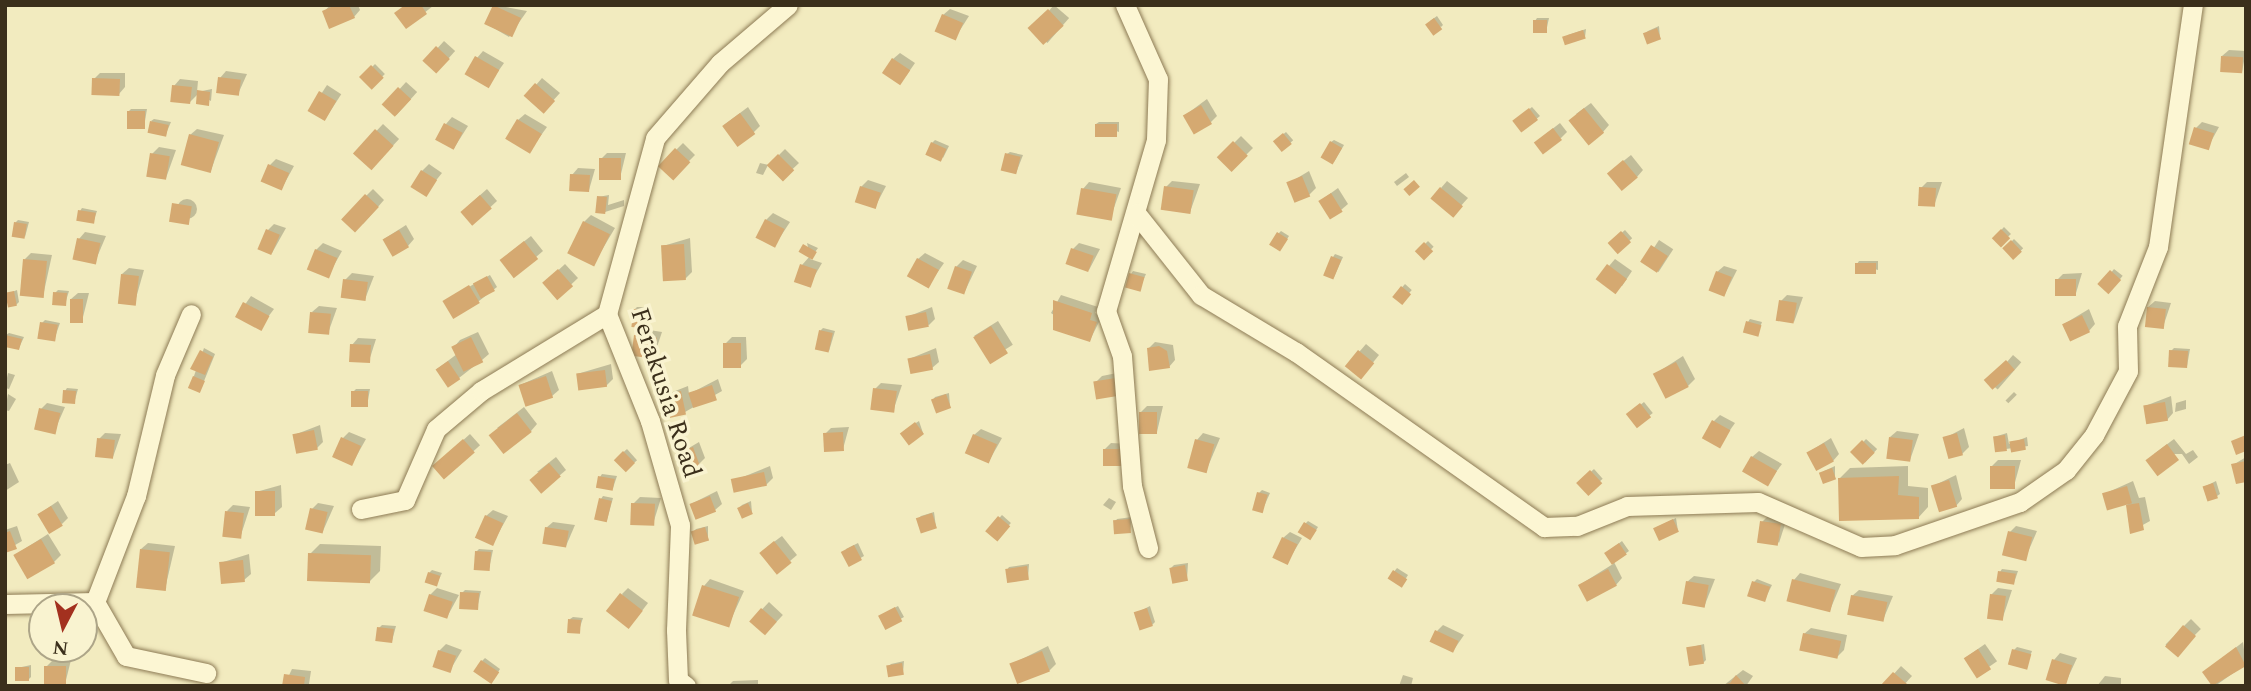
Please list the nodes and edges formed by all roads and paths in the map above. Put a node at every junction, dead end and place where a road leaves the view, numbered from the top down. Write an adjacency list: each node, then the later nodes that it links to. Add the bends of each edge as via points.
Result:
1 (788, 5): 6 (street, Ferakusia Road, via 720,63 655,138)
2 (1125, 5): 4 (street, via 1158,79 1156,140)
3 (2193, 5): 4 (street, via 2158,247 2127,326 2128,371 2094,435 2066,470 2020,502 1895,545 1861,547 1758,502 1627,506 1577,526 1544,527 1296,352 1201,295)
4 (1136, 213): 8 (street, via 1105,311 1122,356 1132,486)
5 (191, 314): 9 (street, via 165,375 136,496)
6 (607, 314): 7 (street, via 481,390 436,429 405,500); 14 (street, Ferakusia Road, via 650,421 680,525 676,630 678,680)
7 (361, 509)
8 (1148, 548)
9 (98, 594)
10 (28, 603): 11 (street)
11 (5, 604)
12 (98, 607): 13 (street, via 126,656)
13 (206, 673)
14 (686, 686)

